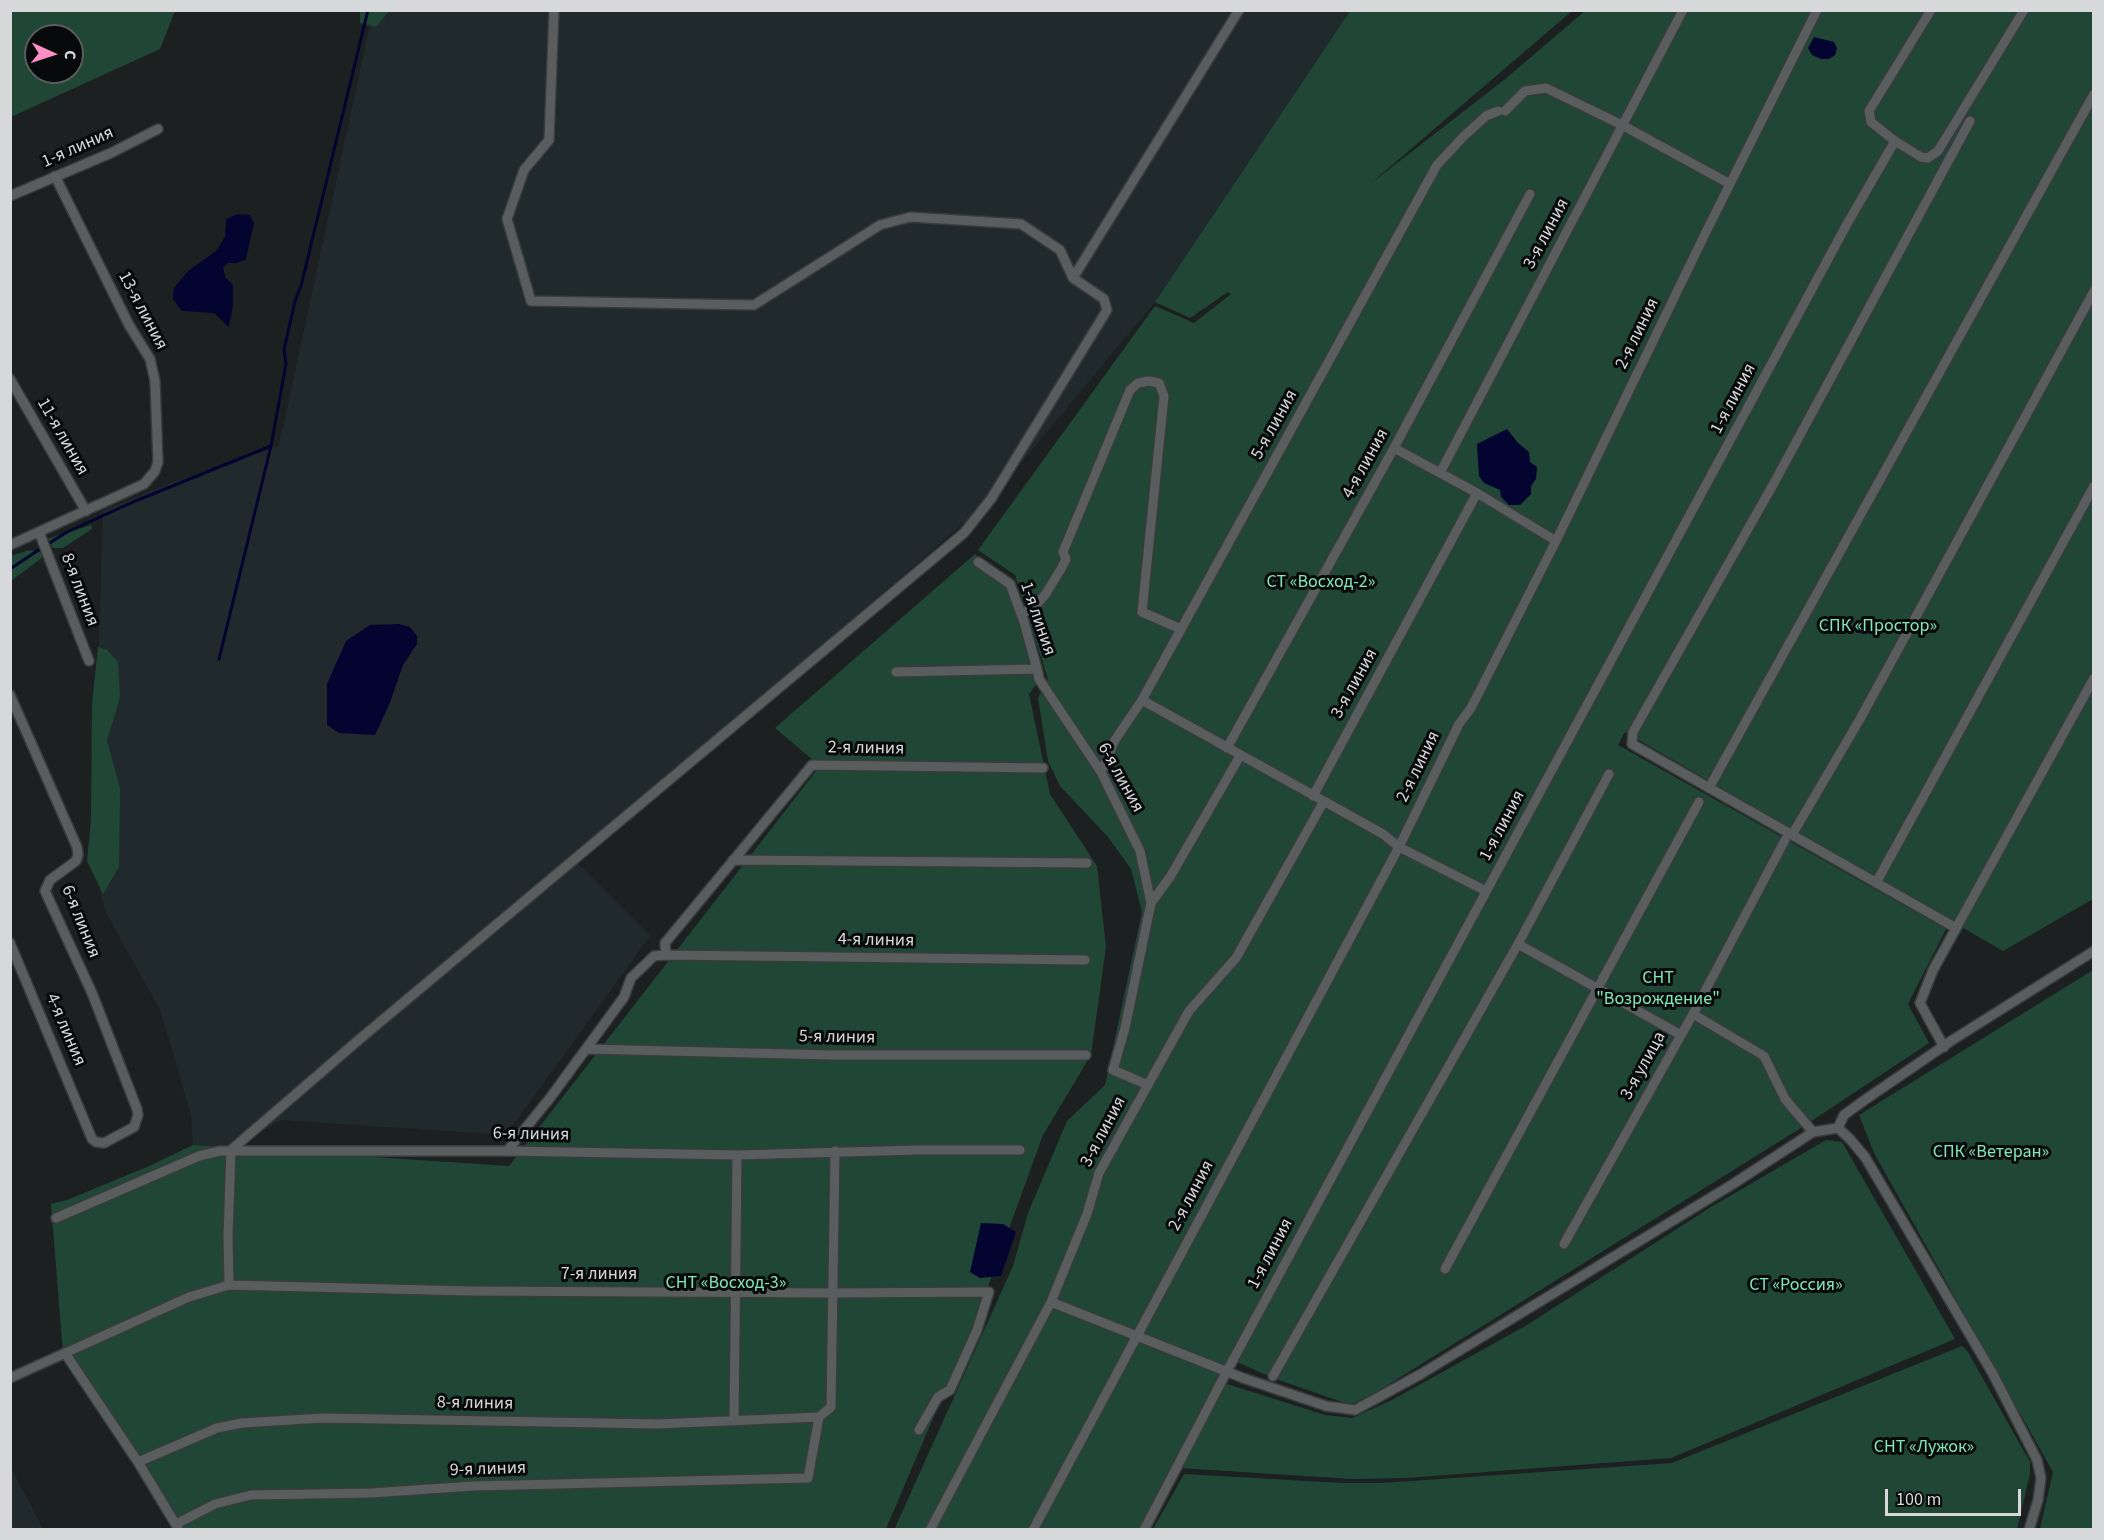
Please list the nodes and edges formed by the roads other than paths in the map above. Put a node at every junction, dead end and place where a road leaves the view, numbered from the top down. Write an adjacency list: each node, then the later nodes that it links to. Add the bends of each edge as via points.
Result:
1 (554, 10): 16 (street, via 549,140 524,170 507,219 531,301 754,305 880,225 910,217 1021,224 1060,250)
2 (1239, 10): 16 (street)
3 (1683, 10): 9 (street, 3-я линия)
4 (1817, 10): 13 (street, 2-я линия)
5 (1931, 10): 11 (street, via 1869,111 1871,122)
6 (2024, 10): 11 (street, via 1938,151 1928,158 1921,157)
7 (2094, 94): 41 (street)
8 (1970, 121): 41 (street, via 1774,483 1633,732 1632,744)
9 (1623, 126): 13 (street, 5-я линия); 20 (street, 3-я линия); 29 (street, 5-я линия, via 1546,88 1526,91 1502,111 1486,116 1437,165)
10 (158, 129): 12 (street, 1-я линия)
11 (1895, 141): 50 (street, 1-я линия)
12 (56, 176): 15 (street, 1-я линия); 23 (street, 13-я линия, via 129,325 150,359 155,381 155,471 144,484)
13 (1730, 184): 25 (street, 2-я линия)
14 (1530, 194): 19 (street, 4-я линия)
15 (10, 196)
16 (1073, 278): 68 (street, via 1104,299 1107,310 991,499 964,533)
17 (2094, 291): 45 (street, 3-я улица, via 1860,719)
18 (10, 379): 23 (street, 11-я линия)
19 (1394, 448): 20 (street); 36 (street, 4-я линия)
20 (1440, 473): 22 (street)
21 (2094, 486): 49 (street)
22 (1477, 493): 25 (street); 42 (street, 3-я линия)
23 (86, 511): 24 (street)
24 (39, 532): 26 (street); 30 (street, 8-я линия)
25 (1556, 541): 46 (street, 2-я линия)
26 (10, 546)
27 (978, 562): 28 (street, 1-я линия, via 1010,584)
28 (1021, 615): 29 (street, via 1045,596 1066,560 1063,552 1130,390 1149,381 1159,383 1164,396 1143,612); 32 (street, 1-я линия)
29 (1181, 629): 35 (street, 5-я линия)
30 (89, 661)
31 (896, 672): 32 (street, 1-я линия)
32 (1038, 674): 39 (street, 6-я линия)
33 (2094, 678): 52 (street)
34 (10, 695): 66 (street, 6-я линия, via 77,847 76,861 50,880 45,891 92,993 137,1109 134,1127 104,1143 92,1139)
35 (1142, 700): 36 (street); 39 (street, 5-я линия, via 1115,740)
36 (1227, 748): 37 (street)
37 (1240, 756): 42 (street); 51 (street)
38 (1043, 768): 47 (street, 2-я линия, via 812,765)
39 (1101, 772): 51 (street, 6-я линия, via 1140,851)
40 (1609, 774): 54 (street)
41 (1709, 788): 45 (street)
42 (1313, 796): 43 (street)
43 (1324, 801): 46 (street); 64 (street, 3-я линия, via 1236,958 1189,1011)
44 (1699, 802): 58 (street)
45 (1789, 837): 49 (street); 59 (street, 3-я улица)
46 (1399, 847): 50 (street); 80 (street, 2-я линия)
47 (733, 860): 48 (street); 56 (street, via 665,943)
48 (1087, 863)
49 (1876, 883): 52 (street)
50 (1486, 891): 82 (street, 1-я линия)
51 (1151, 903): 64 (street, via 1113,1070)
52 (1956, 928): 61 (street, via 1920,1003)
53 (10, 943): 66 (street, 4-я линия)
54 (1518, 944): 58 (street); 83 (street)
55 (2094, 951): 61 (street)
56 (666, 955): 57 (street, 4-я линия); 62 (street, via 654,956 631,978 624,998)
57 (1085, 960)
58 (1598, 989): 60 (street); 75 (street)
59 (1693, 1014): 60 (street, 3-я улица); 67 (street, via 1764,1056 1785,1099)
60 (1681, 1035): 74 (street, 3-я улица)
61 (1944, 1047): 65 (street, via 1844,1115)
62 (587, 1049): 63 (street, 5-я линия, via 831,1055); 70 (street)
63 (1086, 1054)
64 (1148, 1085): 79 (street, 3-я линия, via 1099,1173 1087,1214)
65 (1838, 1128): 67 (street); 93 (street, via 1865,1157 1992,1374 2037,1460 2041,1478)
66 (88, 1130)
67 (1813, 1132): 82 (street, via 1365,1406 1355,1410 1326,1407)
68 (231, 1150): 70 (street, 6-я линия); 73 (street, 6-я линия, via 199,1156); 76 (street)
69 (1020, 1150): 71 (street, 6-я линия)
70 (507, 1151): 72 (street, 6-я линия)
71 (835, 1151): 72 (street, 6-я линия); 78 (street)
72 (737, 1155): 77 (street)
73 (56, 1218)
74 (1564, 1244)
75 (1445, 1269)
76 (229, 1285): 77 (street, 7-я линия); 81 (street, 7-я линия, via 189,1297)
77 (736, 1292): 78 (street, 7-я линия); 86 (street)
78 (833, 1293): 85 (street, via 831,1407); 87 (street, 7-я линия, via 989,1292 950,1390 938,1397)
79 (1051, 1302): 80 (street); 90 (street, 3-я линия)
80 (1136, 1335): 82 (street); 91 (street, 2-я линия)
81 (65, 1353): 84 (street, 7-я линия); 88 (street)
82 (1227, 1371): 92 (street, 1-я линия)
83 (1273, 1376)
84 (10, 1378)
85 (819, 1417): 86 (street, 8-я линия); 89 (street, 9-я линия, via 808,1478 251,1495 215,1504)
86 (734, 1421): 88 (street, 8-я линия, via 657,1425 323,1418 242,1423 217,1428)
87 (919, 1430)
88 (138, 1462): 89 (street)
89 (178, 1527)
90 (930, 1530)
91 (1033, 1530)
92 (1144, 1530)
93 (2029, 1530)

